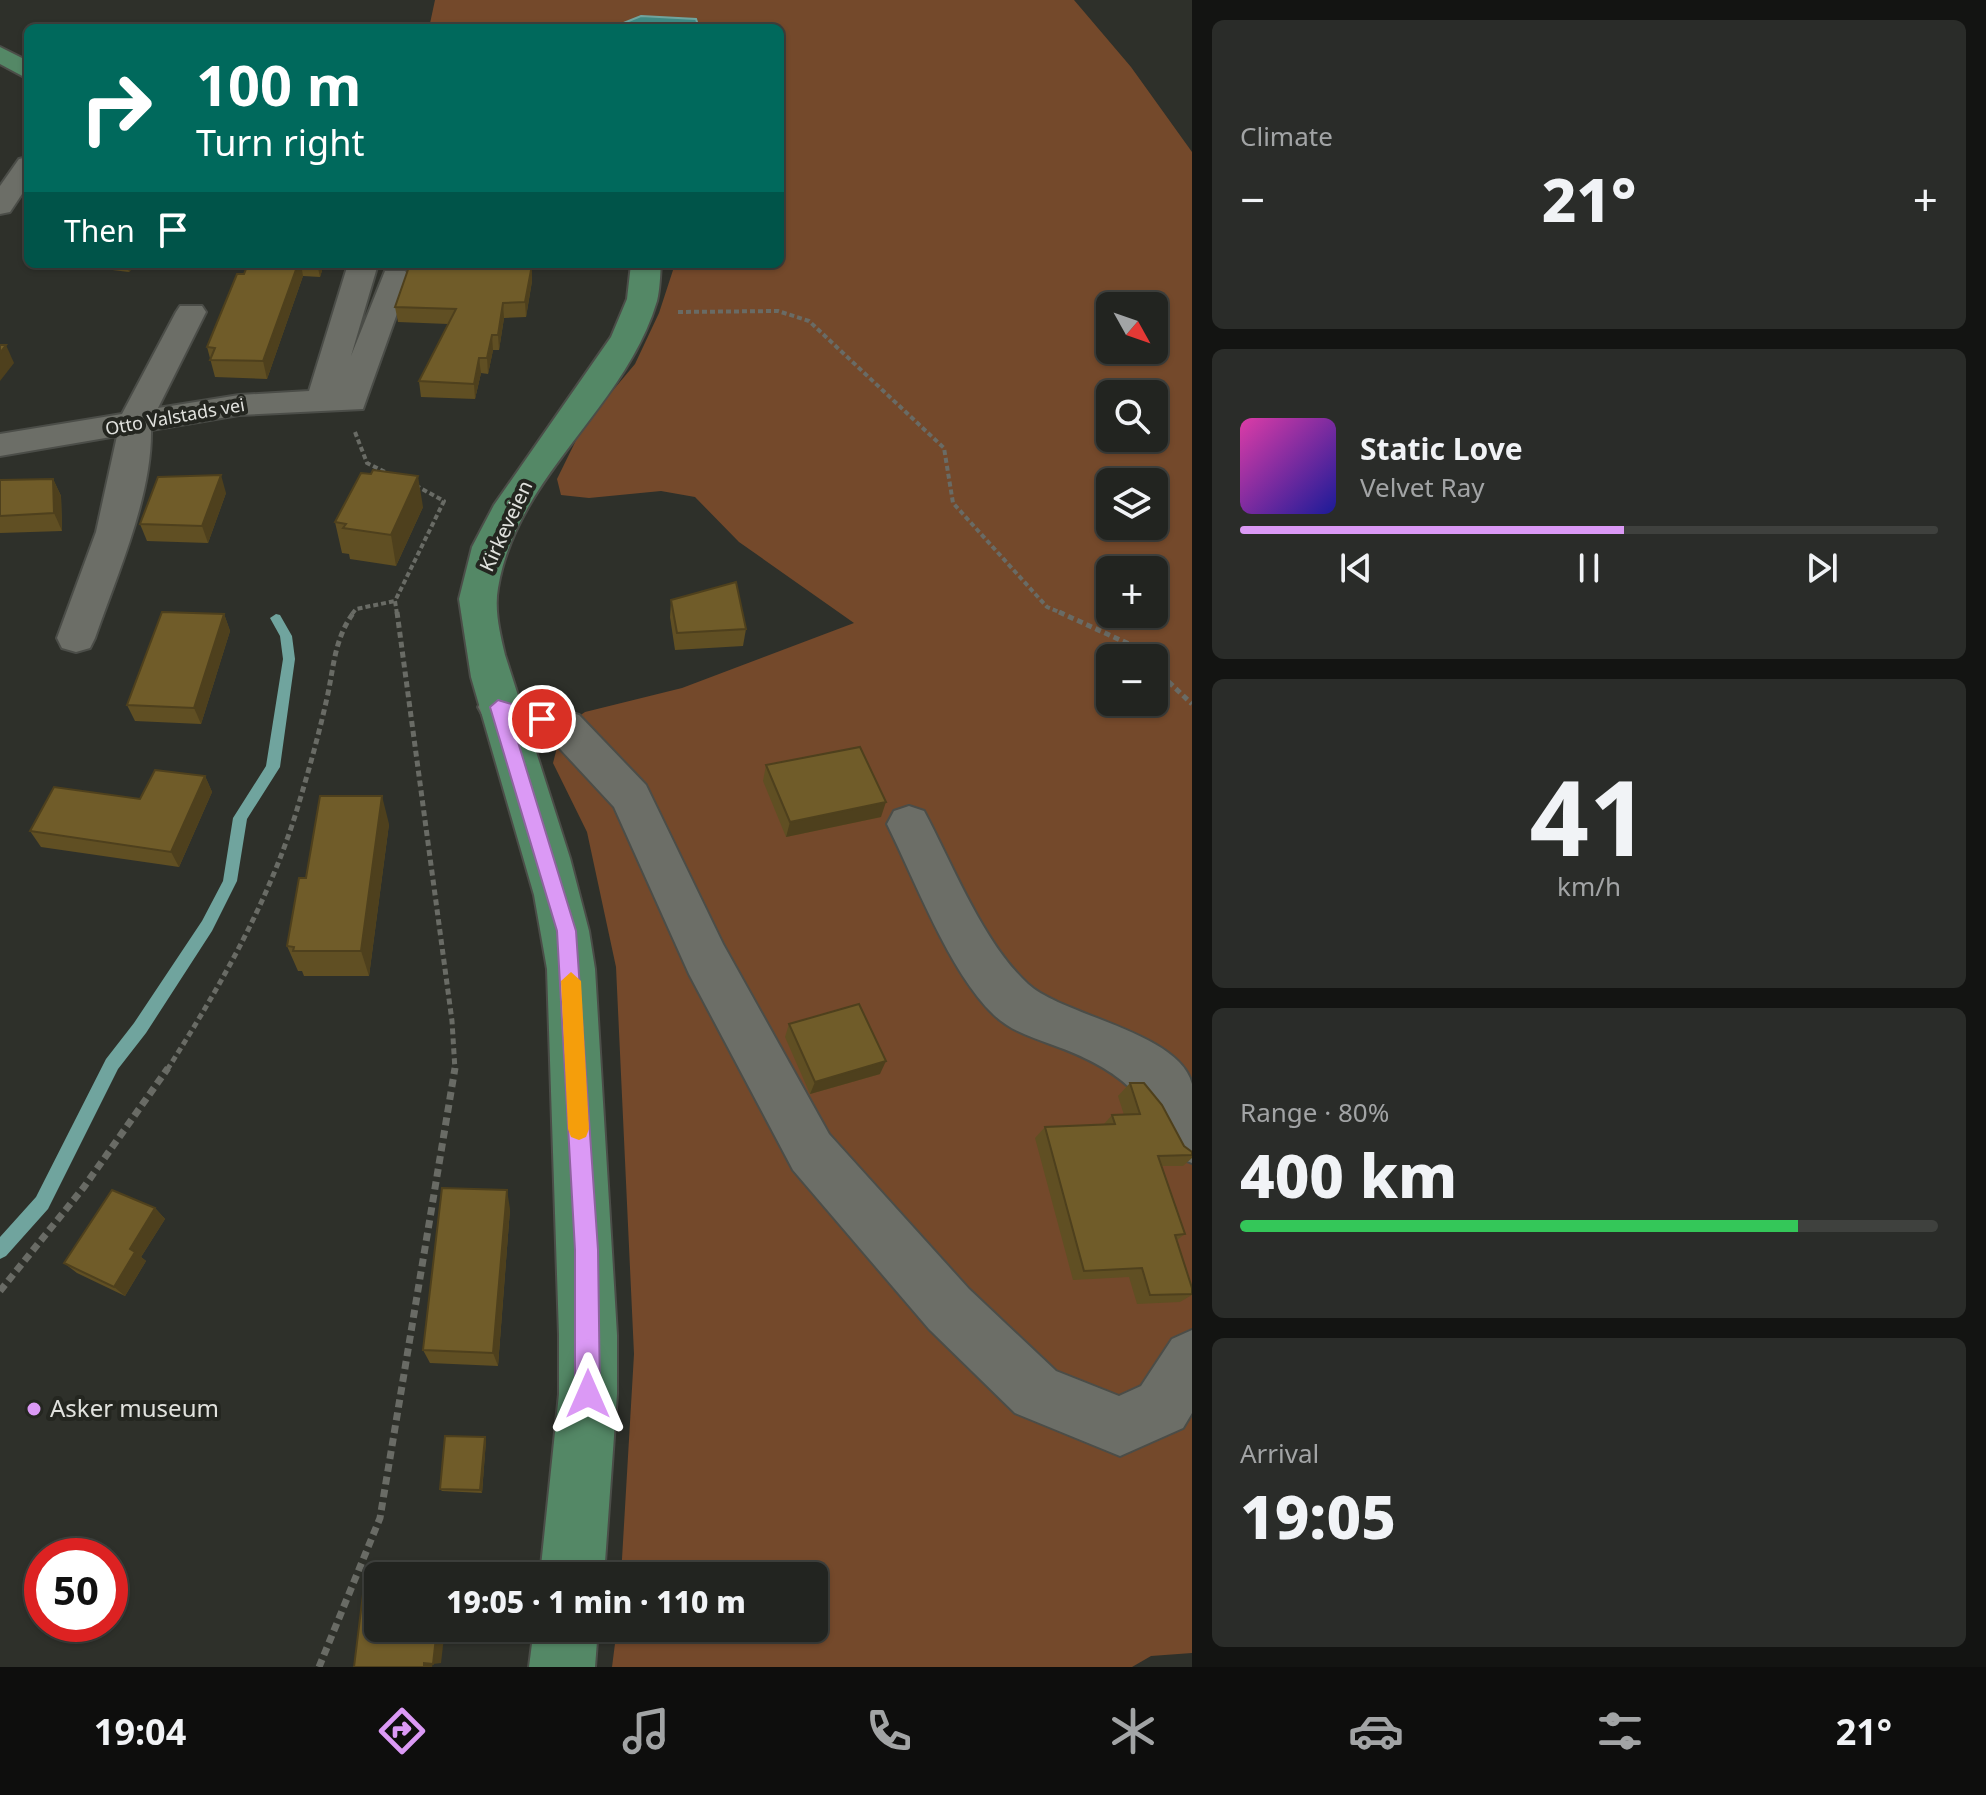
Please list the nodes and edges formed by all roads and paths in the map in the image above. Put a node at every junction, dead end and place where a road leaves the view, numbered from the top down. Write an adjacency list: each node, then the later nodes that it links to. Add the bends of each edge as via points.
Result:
1 (0, 54): 2 (main road)
2 (24, 69)
3 (362, 268): 8 (street)
4 (645, 268): 7 (main road, Kirkeveien)
5 (395, 277): 8 (street)
6 (191, 312): 9 (street)
7 (637, 313): 13 (path, via 778,311 809,321 944,448 953,503 1047,607); 16 (main road, Kirkeveien, via 601,375 528,476 484,566 478,614)
8 (336, 401): 9 (street, Otto Valstads vei, via 239,405); 11 (path, via 367,463 444,501)
9 (134, 423): 10 (street, Otto Valstads vei); 12 (street, via 134,446 114,532)
10 (0, 445)
11 (395, 601): 19 (path, via 356,609 338,631 327,696 289,833 243,939 172,1062 80,1196); 23 (path, via 455,1073 380,1518)
12 (76, 638)
13 (1129, 644)
14 (1168, 681): 15 (path)
15 (1192, 704)
16 (498, 707): 20 (street, via 564,726 631,797 706,959 811,1152 949,1309 1036,1392 1120,1426 1162,1407); 21 (main road, Kirkeveien, via 551,870 571,969 588,1335)
17 (909, 824): 18 (street, via 982,963 1023,1010 1087,1035 1154,1071 1182,1108)
18 (1192, 1138)
19 (0, 1291)
20 (1192, 1359)
21 (573, 1562)
22 (565, 1642): 24 (main road)
23 (319, 1667)
24 (562, 1667)

